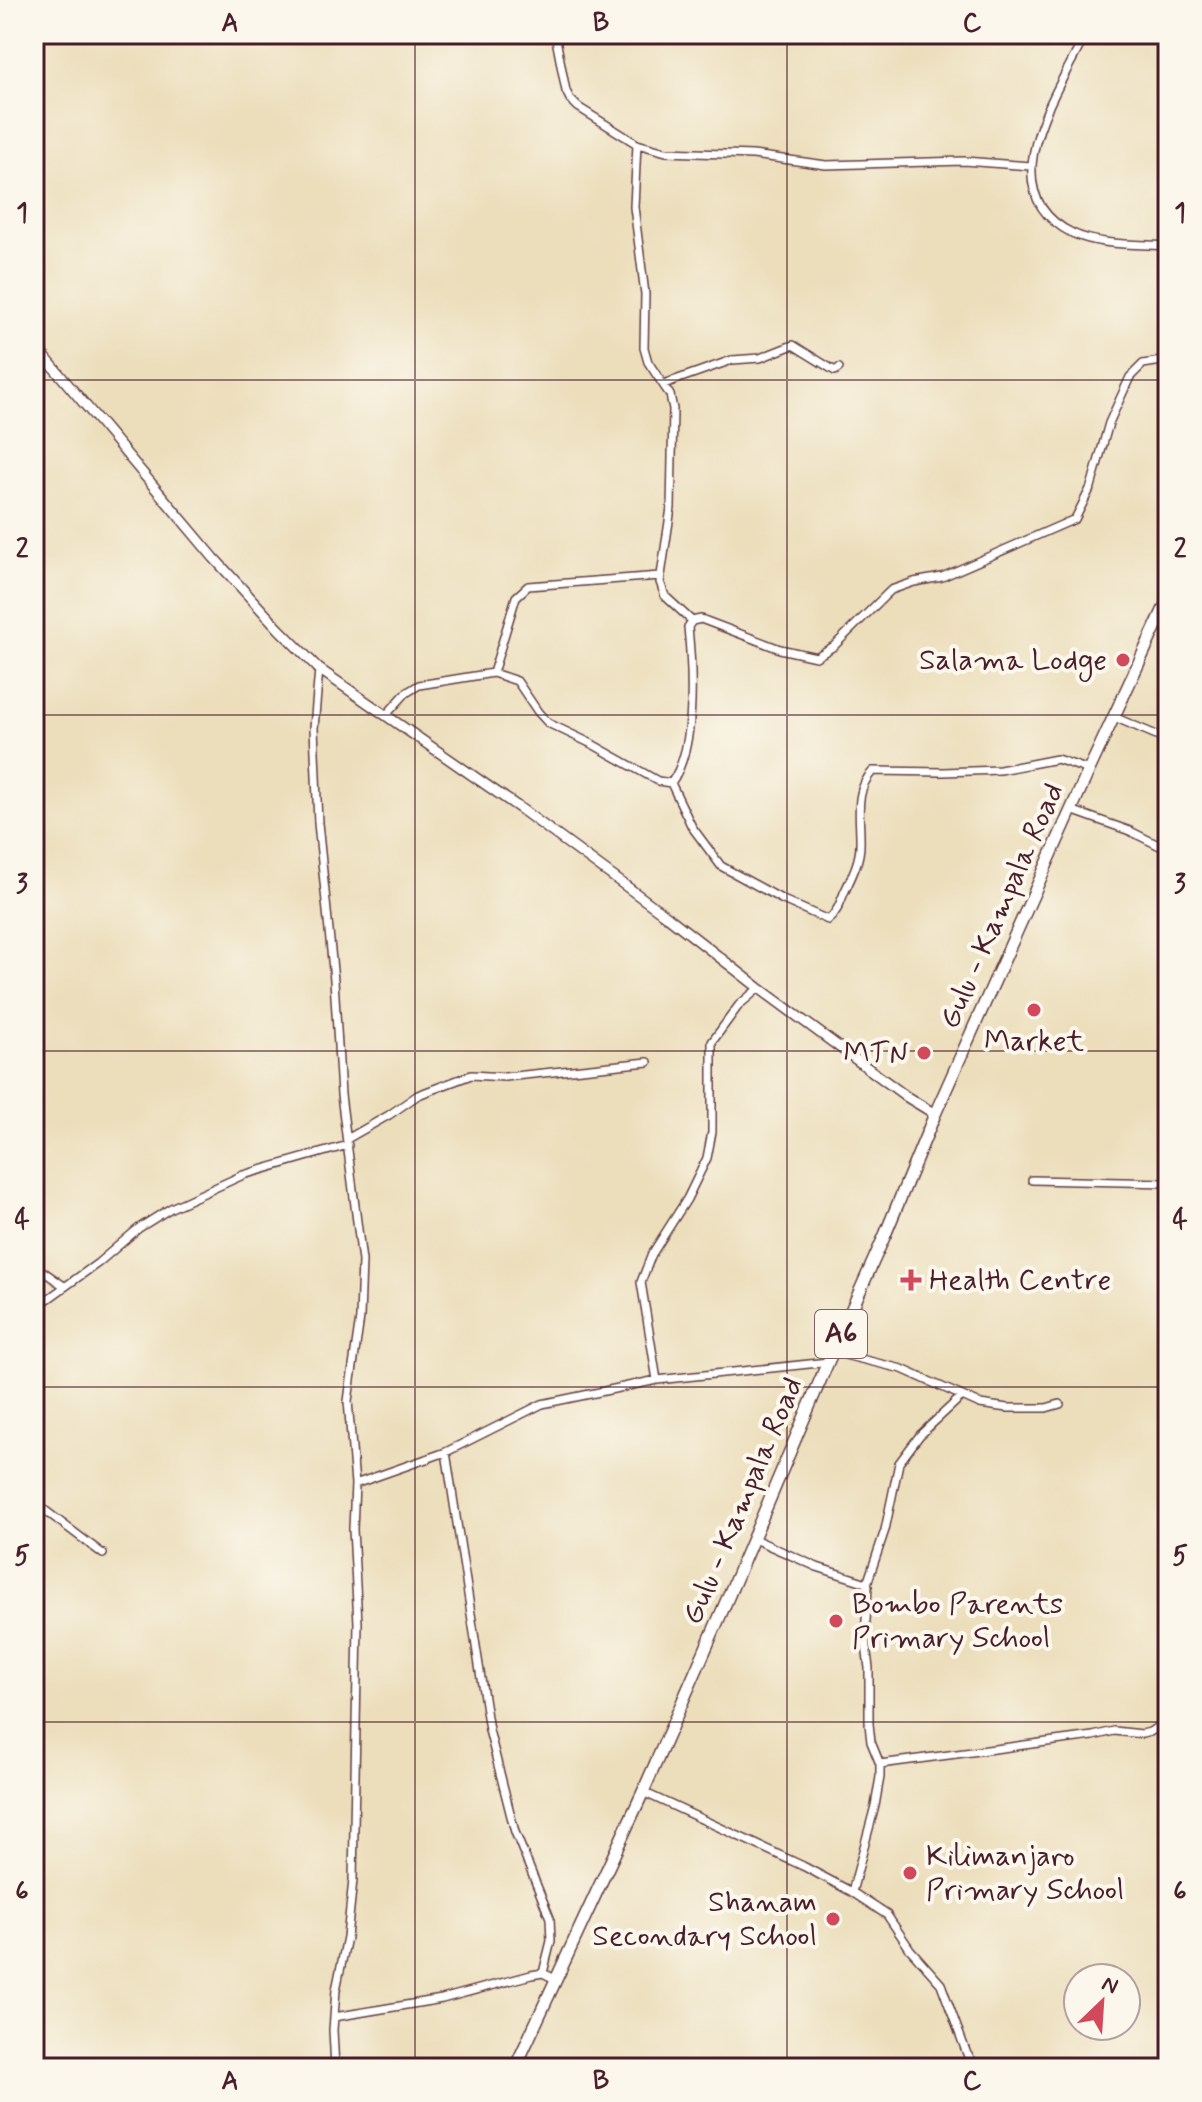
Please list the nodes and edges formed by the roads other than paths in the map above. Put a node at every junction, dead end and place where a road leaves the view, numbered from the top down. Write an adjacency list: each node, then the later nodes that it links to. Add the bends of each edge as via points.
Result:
1 (555, 34): 3 (street, via 570,99)
2 (1086, 34): 4 (street, via 1048,109)
3 (637, 144): 4 (street, via 666,152 753,155 826,165 964,161); 9 (street, via 634,207 645,294 644,348)
4 (1031, 166): 5 (street, via 1044,209 1072,233)
5 (1168, 246)
6 (34, 344): 13 (street, via 214,558)
7 (1168, 360): 12 (street, via 1143,364 1130,377 1075,519 942,577 891,590 816,657 701,619)
8 (839, 368): 9 (street, via 825,366 793,345)
9 (664, 384): 10 (street, via 673,409 674,443)
10 (660, 576): 12 (street, via 665,596); 14 (street, via 528,586 516,597)
11 (1168, 600): 16 (main road, Gulu - Kampala Road / A6)
12 (692, 621): 19 (street, via 691,703 680,767)
13 (319, 669): 15 (street); 25 (street, via 314,728 318,823)
14 (493, 673): 15 (street, via 419,685); 19 (street, via 517,681 548,723)
15 (386, 715): 22 (street)
16 (1114, 717): 17 (street); 18 (main road, Gulu - Kampala Road / A6)
17 (1168, 740)
18 (1089, 770): 19 (street, via 1047,759 1000,770 873,771 860,799 857,860 837,911 828,920 721,866 692,827); 20 (main road, Gulu - Kampala Road / A6)
19 (671, 783)
20 (1071, 810): 21 (street); 24 (main road, Gulu - Kampala Road / A6)
21 (1168, 850)
22 (759, 988): 24 (street); 32 (street, via 712,1042 707,1158 641,1282)
23 (648, 1062): 25 (street, via 505,1077 471,1075 418,1095)
24 (935, 1114): 31 (main road, Gulu - Kampala Road / A6)
25 (348, 1142): 29 (street, via 243,1175 171,1208); 36 (street, via 363,1288 348,1401)
26 (1032, 1180): 27 (street)
27 (1168, 1183)
28 (34, 1265): 29 (street)
29 (64, 1286): 30 (street)
30 (34, 1309)
31 (830, 1357): 32 (street); 33 (street, via 902,1369); 38 (main road, Gulu - Kampala Road / A6)
32 (657, 1380): 35 (street, via 542,1404)
33 (961, 1397): 34 (street, via 1007,1408); 40 (street, via 899,1463)
34 (1060, 1404)
35 (446, 1452): 36 (street); 45 (street, via 496,1762 515,1832 550,1918)
36 (355, 1484): 47 (street, via 353,1880)
37 (34, 1502): 39 (street)
38 (752, 1538): 40 (street); 43 (main road, Gulu - Kampala Road / A6)
39 (103, 1554)
40 (867, 1584): 42 (street, via 869,1724)
41 (1168, 1720): 42 (street, via 1142,1734 1114,1731)
42 (880, 1764): 44 (street, via 879,1791)
43 (643, 1792): 44 (street); 46 (main road, Gulu - Kampala Road / A6)
44 (852, 1892): 50 (street, via 887,1915 935,1975 967,2054)
45 (543, 1973): 46 (street); 47 (street, via 429,2002)
46 (557, 1980): 49 (main road, Gulu - Kampala Road / A6)
47 (334, 2017): 48 (street)
48 (335, 2068)
49 (515, 2068)
50 (978, 2068)

